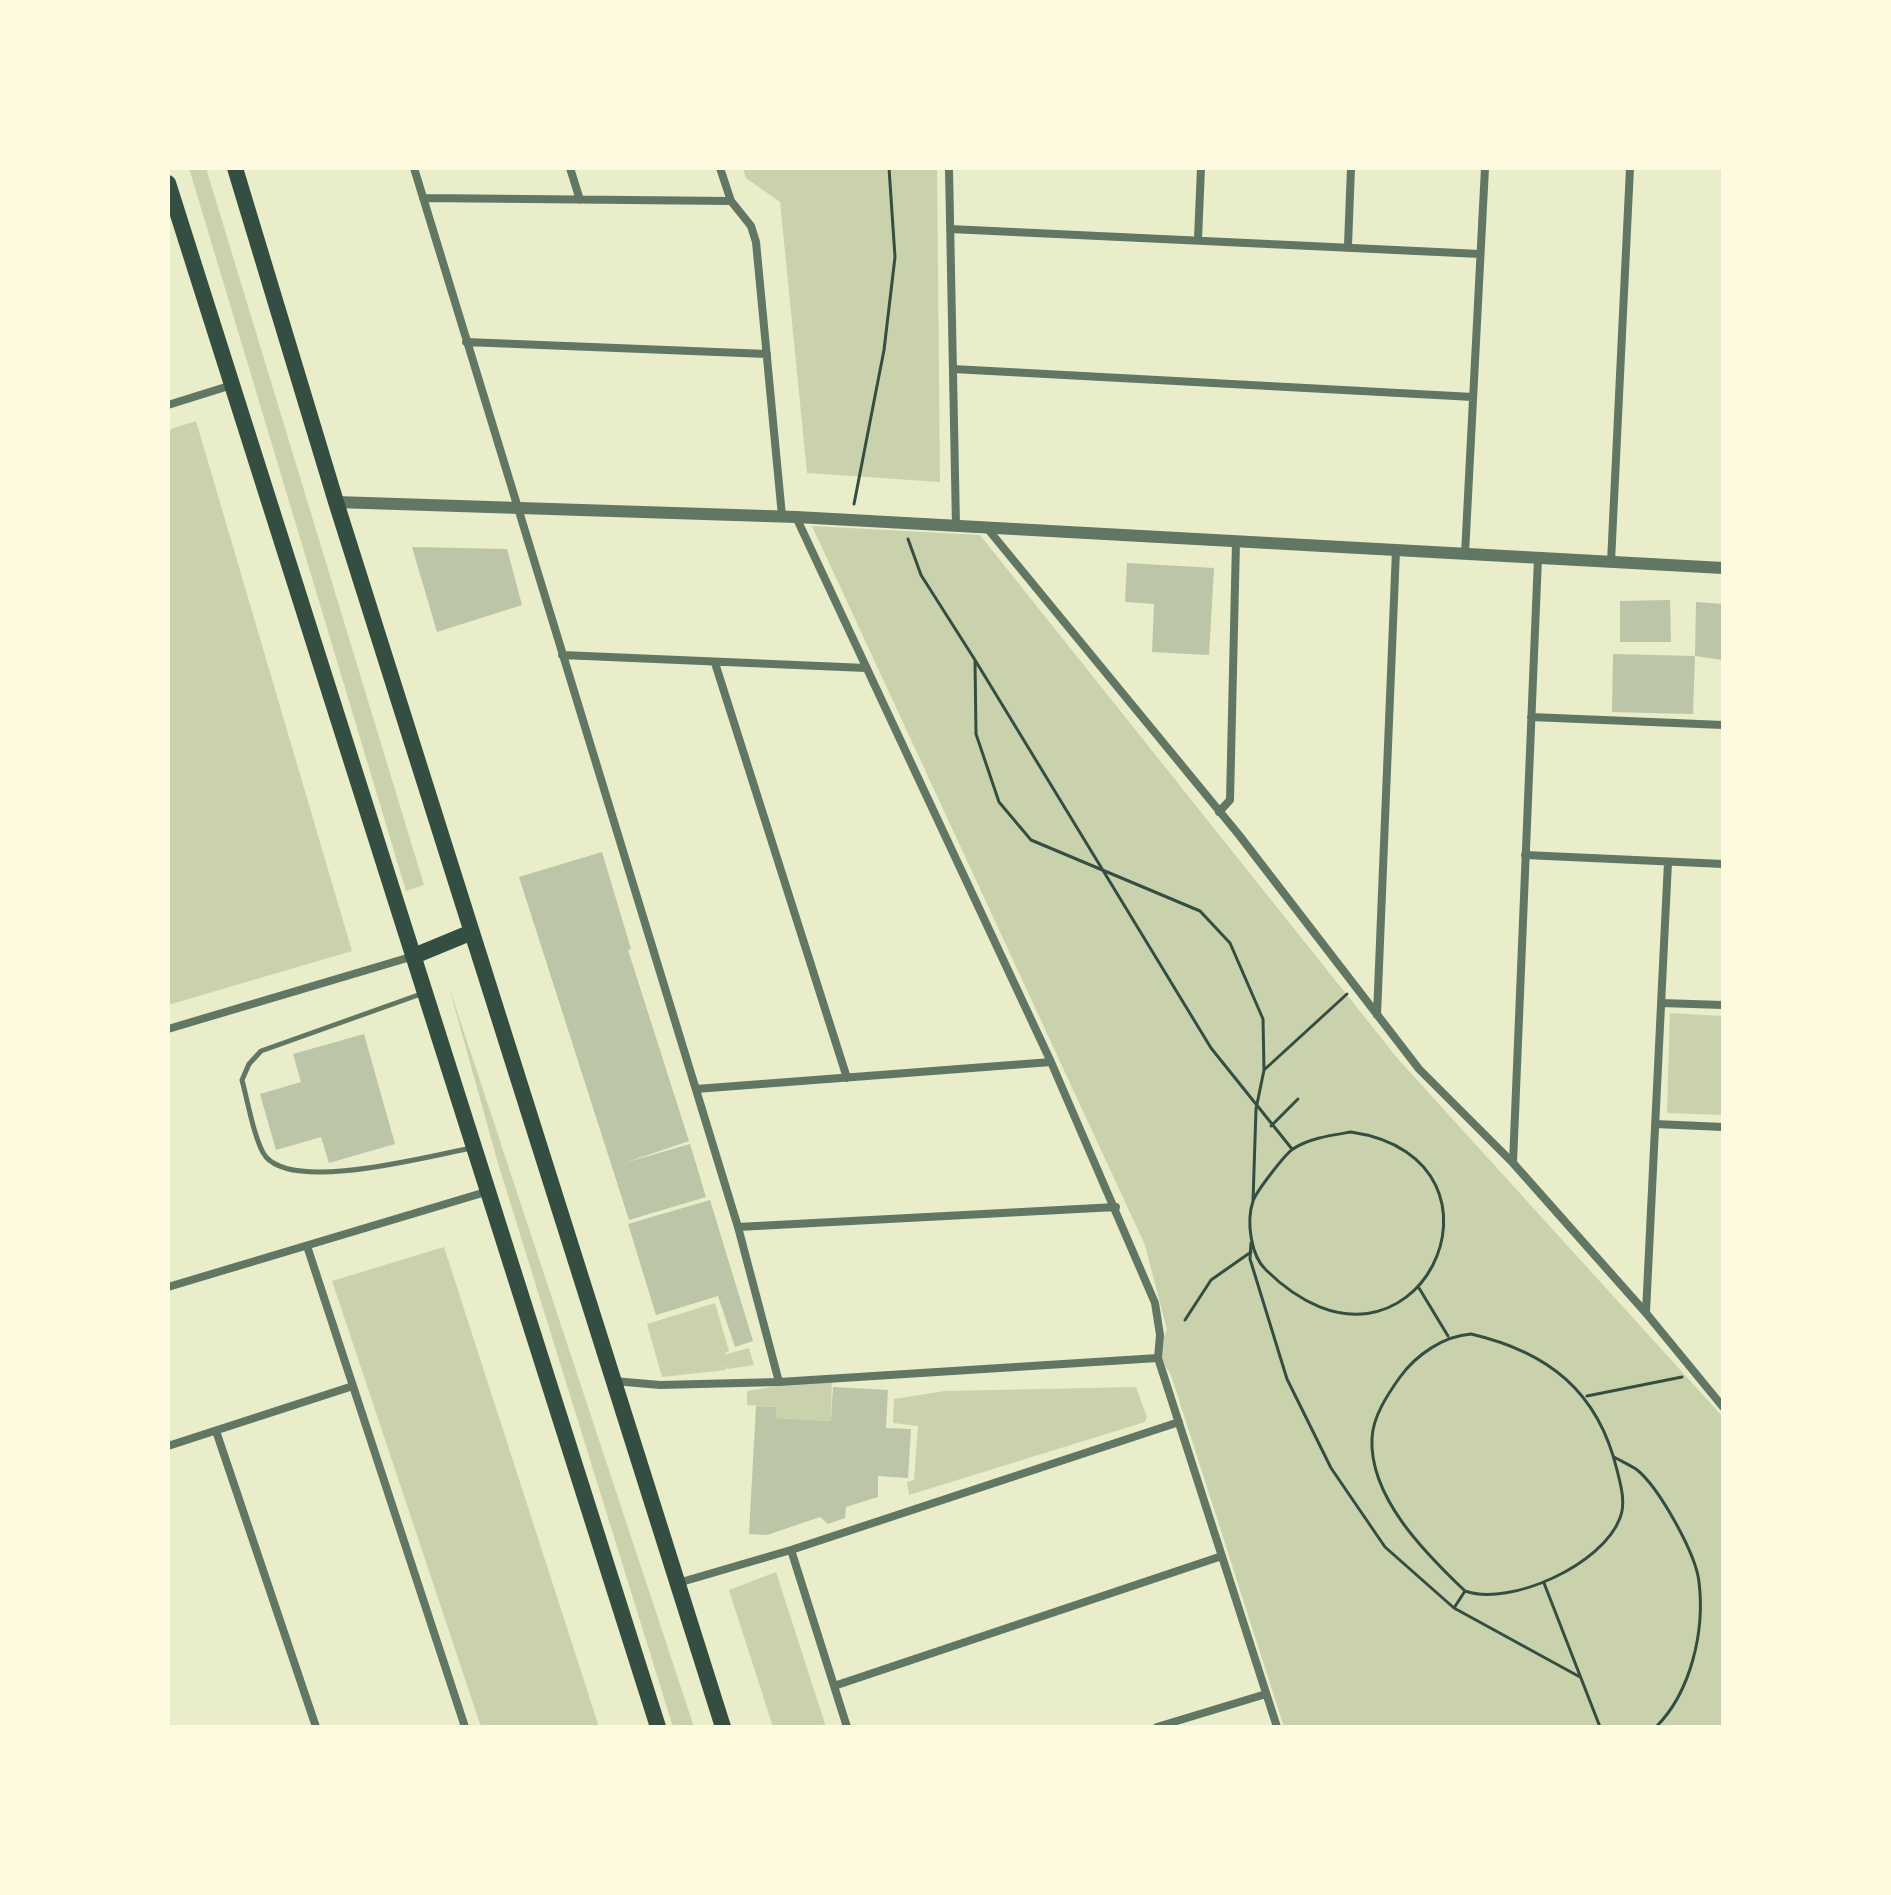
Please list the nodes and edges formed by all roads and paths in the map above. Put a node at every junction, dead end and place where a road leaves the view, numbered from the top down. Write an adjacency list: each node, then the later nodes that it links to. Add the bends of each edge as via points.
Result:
1 (235, 168): 25 (highway)
2 (414, 168): 12 (street)
3 (570, 168): 13 (street)
4 (720, 168): 14 (street)
5 (889, 168): 29 (path, via 895,257 884,350 853,499)
6 (949, 168): 15 (street)
7 (1201, 168): 16 (street)
8 (1351, 168): 17 (street)
9 (1485, 168): 18 (street)
10 (1630, 168): 37 (street)
11 (168, 183): 22 (highway)
12 (423, 198): 13 (street); 19 (street)
13 (580, 200): 14 (street)
14 (731, 201): 20 (street, via 751,226 756,242)
15 (950, 229): 16 (street); 21 (street)
16 (1198, 239): 17 (street)
17 (1348, 245): 18 (street)
18 (1480, 254): 23 (street)
19 (466, 342): 20 (street); 26 (street)
20 (767, 354): 27 (street)
21 (953, 369): 23 (street); 31 (street)
22 (232, 385): 24 (street); 51 (highway)
23 (1473, 397): 35 (street)
24 (168, 405)
25 (336, 502): 26 (street); 50 (highway)
26 (516, 509): 27 (street); 39 (street)
27 (782, 516): 28 (street)
28 (796, 517): 29 (street); 42 (street)
29 (854, 520): 30 (street)
30 (902, 523): 31 (street); 40 (path, via 921,575)
31 (956, 526): 32 (street)
32 (986, 528): 33 (street); 45 (street)
33 (1236, 542): 34 (street); 45 (street, via 1230,800)
34 (1396, 550): 35 (street); 56 (street)
35 (1465, 554): 36 (street)
36 (1538, 558): 37 (street); 43 (street)
37 (1611, 562): 38 (street)
38 (1723, 568)
39 (562, 655): 41 (street); 61 (street)
40 (975, 660): 49 (path); 49 (path, via 976,734 999,802 1031,840)
41 (715, 663): 42 (street); 60 (street)
42 (866, 668): 58 (street)
43 (1531, 717): 44 (street); 46 (street)
44 (1723, 725)
45 (1219, 812): 52 (street)
46 (1525, 855): 47 (street); 69 (street)
47 (1668, 862): 48 (street); 54 (street)
48 (1723, 864)
49 (1104, 873): 59 (path, via 1200,911 1230,943 1263,1019); 63 (path, via 1211,1048)
50 (472, 932): 51 (highway); 83 (highway)
51 (414, 956): 53 (highway); 57 (street)
52 (1354, 988): 56 (street); 59 (path)
53 (426, 993): 67 (highway); 67 (lane, via 261,1051 242,1080 264,1155 275,1165 321,1175)
54 (1661, 1003): 55 (street); 64 (street)
55 (1723, 1005)
56 (1377, 1015): 69 (street, via 1419,1069)
57 (168, 1029)
58 (1051, 1062): 60 (street); 72 (street)
59 (1264, 1070): 63 (path)
60 (847, 1078): 61 (street)
61 (696, 1089): 73 (street)
62 (1298, 1099): 65 (path)
63 (1256, 1109): 65 (path); 71 (path)
64 (1655, 1124): 66 (street); 78 (street)
65 (1271, 1126): 68 (path)
66 (1723, 1127)
67 (475, 1147): 70 (highway)
68 (1292, 1149): 71 (path); 77 (path, via 1351,1132 1382,1136 1409,1150 1430,1173 1442,1201 1444,1232 1436,1262)
69 (1513, 1163): 78 (street)
70 (489, 1191): 74 (street); 103 (highway)
71 (1253, 1201): 75 (path)
72 (1116, 1207): 73 (street); 81 (street, via 1155,1303)
73 (738, 1227): 84 (street)
74 (307, 1246): 76 (street); 85 (street)
75 (1253, 1251): 77 (path, via 1283,1286 1338,1314 1367,1314 1395,1305); 79 (path, via 1211,1280); 97 (path, via 1287,1379 1331,1468 1385,1547)
76 (168, 1287)
77 (1419, 1287): 80 (path)
78 (1646, 1313): 82 (street)
79 (1185, 1320)
80 (1448, 1336): 86 (path, via 1471,1334 1508,1343); 96 (path, via 1406,1370 1385,1399 1372,1436 1378,1481 1408,1527)
81 (1158, 1358): 84 (street); 88 (street)
82 (1693, 1375): 86 (path); 87 (street)
83 (614, 1381): 84 (street); 94 (highway)
84 (779, 1382)
85 (353, 1386): 89 (street); 102 (street)
86 (1586, 1396): 91 (path)
87 (1723, 1407)
88 (1179, 1422): 92 (street); 93 (street)
89 (216, 1431): 90 (street); 101 (street)
90 (168, 1446)
91 (1614, 1457): 95 (path, via 1623,1495 1621,1516 1610,1538); 109 (path, via 1638,1470 1675,1521 1699,1581 1697,1648 1670,1713)
92 (791, 1550): 94 (street); 99 (street)
93 (1222, 1556): 99 (street); 100 (street)
94 (678, 1583): 104 (highway)
95 (1544, 1583): 96 (path, via 1498,1595); 98 (path)
96 (1465, 1591): 97 (path)
97 (1454, 1608): 98 (path)
98 (1580, 1677): 108 (path)
99 (834, 1686): 105 (street)
100 (1266, 1694): 106 (street); 107 (street)
101 (316, 1727)
102 (465, 1727)
103 (658, 1727)
104 (723, 1727)
105 (847, 1727)
106 (1157, 1727)
107 (1277, 1727)
108 (1600, 1727)
109 (1656, 1727)

